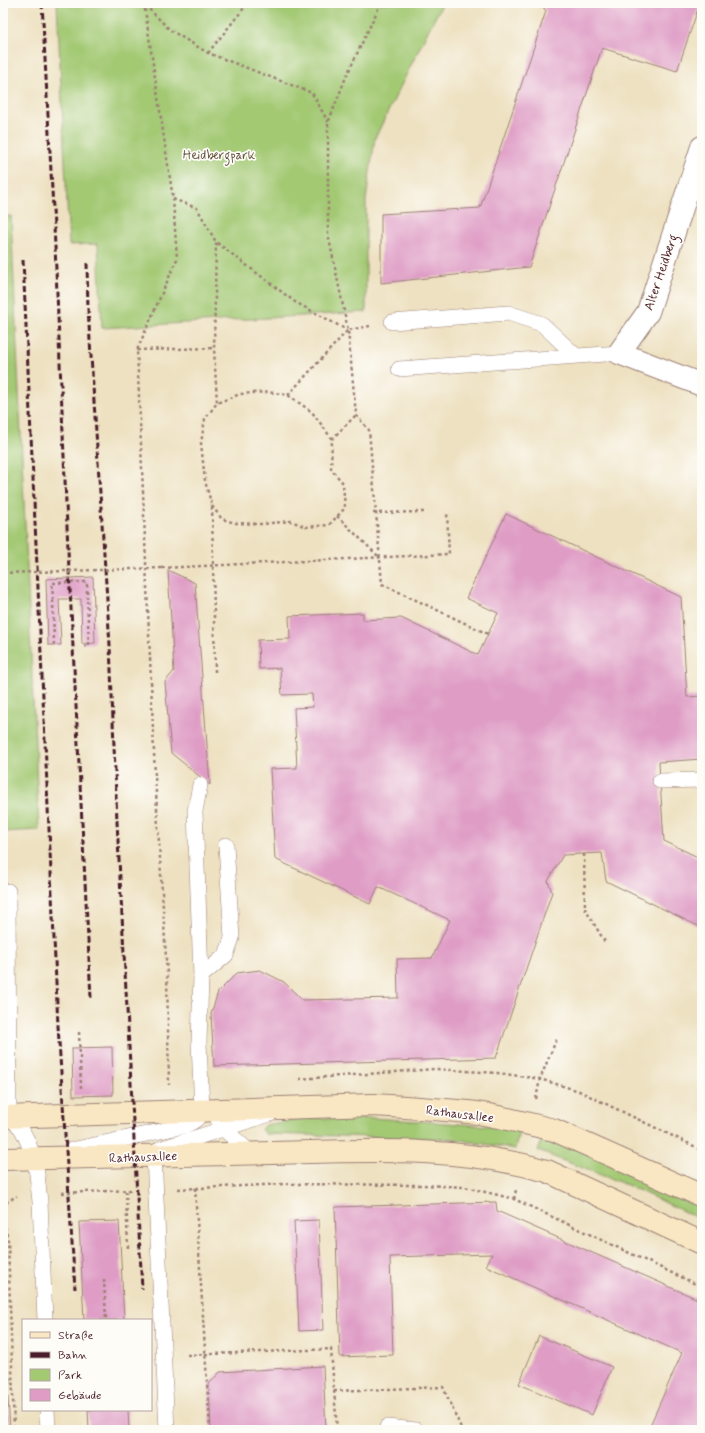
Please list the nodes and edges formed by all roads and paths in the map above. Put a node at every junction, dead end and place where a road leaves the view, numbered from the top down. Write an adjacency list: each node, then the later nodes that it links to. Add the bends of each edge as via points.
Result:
1 (248, 3): 4 (path)
2 (381, 3): 5 (path, via 346,77)
3 (144, 4): 4 (path, via 170,30); 7 (path)
4 (208, 53): 5 (path, via 312,93)
5 (328, 123): 10 (path, via 328,234)
6 (702, 146): 13 (street, Alter Heidberg, via 648,312)
7 (173, 199): 8 (path, via 197,208); 12 (path, via 177,259)
8 (216, 242): 10 (path, via 295,302); 11 (path)
9 (392, 322): 14 (lane, via 508,313 542,324)
10 (348, 330): 17 (path); 19 (path)
11 (214, 348): 12 (path); 18 (path)
12 (137, 350): 44 (path, via 154,768 167,974)
13 (619, 353): 14 (lane); 16 (street)
14 (575, 355): 15 (lane)
15 (398, 369)
16 (702, 385)
17 (288, 395): 18 (path, via 267,392 240,394); 20 (path, via 312,412)
18 (217, 403): 21 (path, via 205,419 201,443 205,481)
19 (356, 415): 20 (path); 26 (path, via 369,430)
20 (332, 439): 25 (path, via 331,469 343,483 345,508)
21 (212, 506): 25 (path, via 222,519 235,523 291,521 306,527 329,525); 27 (path)
22 (424, 512): 24 (path)
23 (447, 512): 26 (path, via 449,554)
24 (373, 513)
25 (337, 516): 26 (path)
26 (379, 557): 27 (path); 31 (path, via 382,584)
27 (213, 565): 28 (path, bridge); 34 (path)
28 (69, 570): 29 (path, bridge); 30 (path, bridge)
29 (3, 573)
30 (69, 582): 32 (path, bridge, via 87,582 89,646); 33 (path, bridge, via 52,583)
31 (488, 634)
32 (84, 646)
33 (54, 647)
34 (215, 672)
35 (702, 780): 36 (lane)
36 (660, 781)
37 (200, 785): 42 (lane, via 195,811)
38 (226, 845): 42 (lane, via 232,938 226,955)
39 (584, 854): 41 (path, via 585,909)
40 (8, 891): 48 (lane)
41 (604, 942)
42 (201, 976): 47 (lane, via 199,1043)
43 (79, 1032): 45 (path)
44 (169, 1087)
45 (81, 1091)
46 (288, 1108): 47 (main road, Rathausallee); 49 (lane); 57 (main road, Rathausallee, via 373,1105 426,1108 532,1124 554,1130)
47 (202, 1110): 48 (main road, Rathausallee); 49 (lane); 52 (lane, Rathausallee, via 195,1122 184,1126)
48 (6, 1117): 52 (lane, via 20,1128)
49 (224, 1129): 50 (lane); 51 (lane, via 160,1149)
50 (251, 1153): 51 (main road, Rathausallee); 59 (main road, Rathausallee, via 385,1150 473,1156 522,1164 547,1171)
51 (154, 1156): 52 (main road, Rathausallee); 66 (lane)
52 (34, 1158): 53 (main road, Rathausallee); 56 (lane)
53 (3, 1159)
54 (126, 1191): 60 (path)
55 (103, 1192): 56 (path)
56 (39, 1194): 63 (lane)
57 (702, 1196)
58 (3, 1215): 70 (path, via 8,1241)
59 (702, 1243)
60 (128, 1249)
61 (104, 1279): 64 (path)
62 (702, 1287): 65 (path, via 514,1199 465,1187 286,1184 195,1188)
63 (45, 1319)
64 (106, 1319)
65 (206, 1354): 66 (path); 67 (path, via 331,1349); 73 (path)
66 (164, 1356): 72 (lane)
67 (334, 1391): 74 (path); 76 (path, via 443,1386)
68 (47, 1411): 71 (lane)
69 (387, 1427): 75 (lane)
70 (14, 1430)
71 (48, 1430)
72 (167, 1430)
73 (210, 1430)
74 (338, 1430)
75 (416, 1430)
76 (462, 1430)

